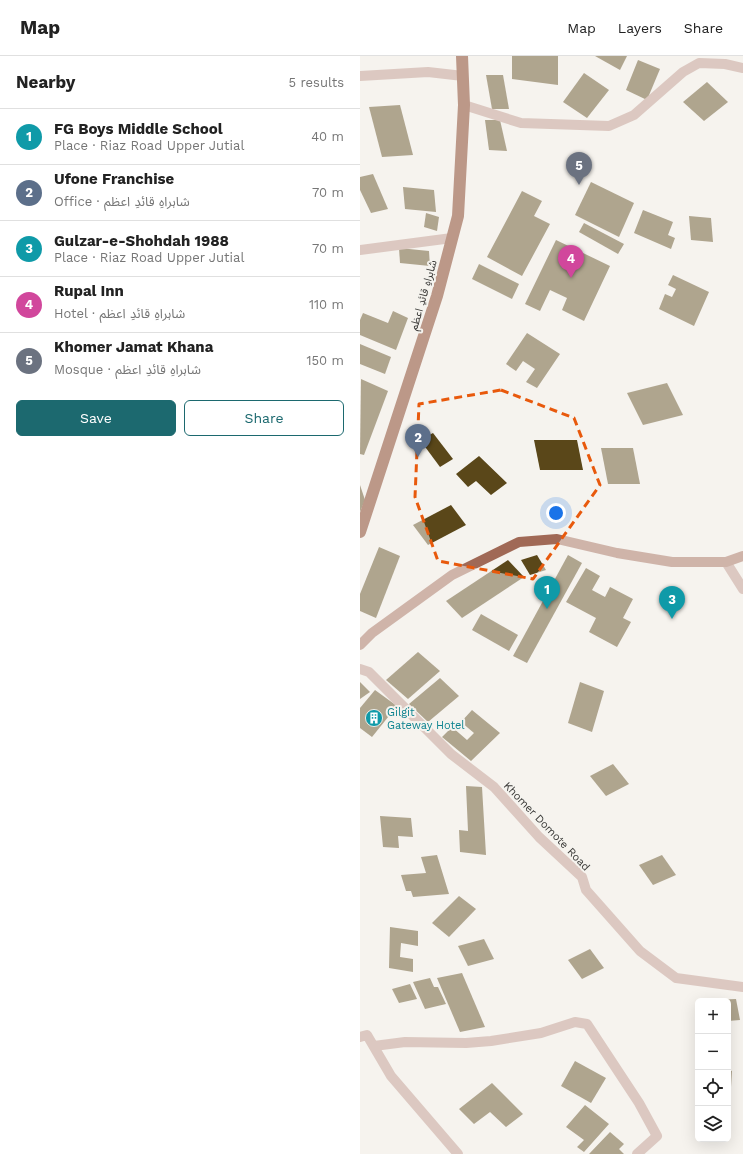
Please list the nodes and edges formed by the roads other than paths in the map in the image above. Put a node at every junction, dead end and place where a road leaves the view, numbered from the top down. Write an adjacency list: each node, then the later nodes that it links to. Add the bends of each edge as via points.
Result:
1 (462, 56): 4 (highway, شاہراہِ قائدِ اعظم)
2 (743, 68): 5 (street, via 699,63 683,72 634,115 609,126 521,123)
3 (360, 76): 4 (street, via 428,72)
4 (463, 76): 5 (highway, شاہراہِ قائدِ اعظم)
5 (464, 105): 6 (highway, شاہراہِ قائدِ اعظم, via 458,216)
6 (452, 238): 7 (street); 8 (highway, شاہراہِ قائدِ اعظم, via 437,296)
7 (360, 250)
8 (360, 532)
9 (743, 556): 10 (main road)
10 (726, 562): 11 (street); 12 (main road, via 672,562 557,539 519,542 452,575)
11 (743, 589)
12 (372, 633): 13 (main road); 14 (main road)
13 (360, 636)
14 (360, 645)
15 (360, 669): 16 (street, Khomer Domote Road, via 369,672 451,754 494,788 539,837 582,877 586,890 640,951 676,978)
16 (743, 987)
17 (360, 1037): 18 (street, via 367,1035)
18 (374, 1046): 19 (street, via 392,1076); 20 (street, via 405,1042 466,1043 541,1033 575,1022 587,1024 639,1103 657,1136)
19 (458, 1154)
20 (637, 1154)

